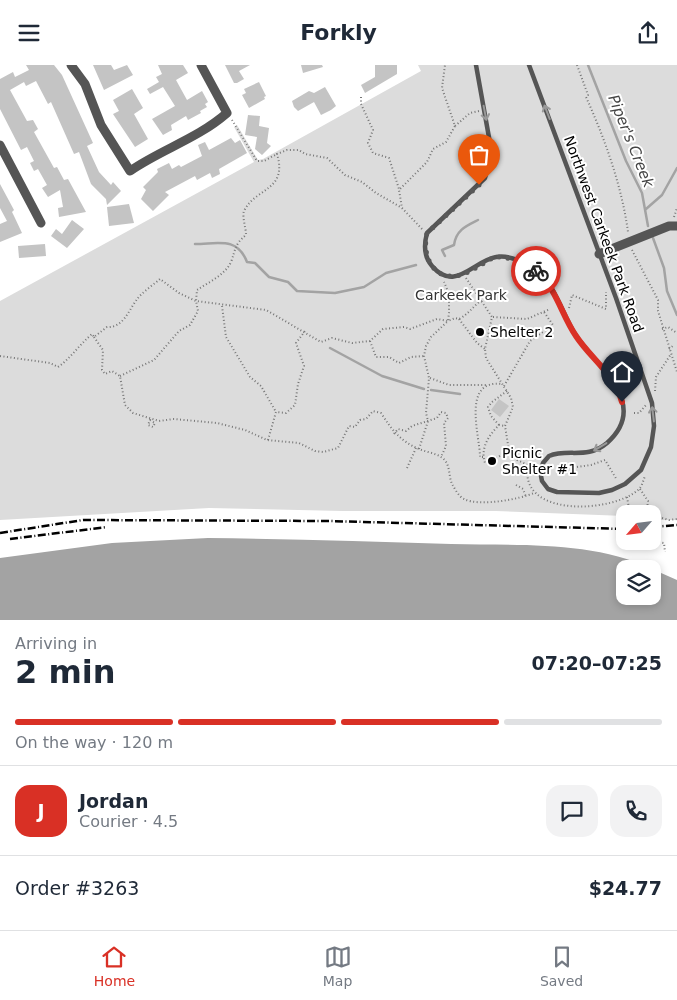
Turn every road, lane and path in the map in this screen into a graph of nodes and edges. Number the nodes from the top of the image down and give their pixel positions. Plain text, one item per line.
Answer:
1 (71, 65) edge
2 (201, 65) edge
3 (445, 65) edge
4 (476, 65) edge
5 (529, 65) edge
6 (577, 65) edge
7 (361, 97) dead end
8 (478, 111) dead end
9 (227, 113) junction
10 (454, 126) junction
11 (0, 145) edge
12 (277, 154) junction
13 (399, 190) junction
14 (402, 208) junction
15 (41, 223) dead end
16 (677, 226) edge
17 (424, 231) dead end
18 (629, 240) dead end
19 (630, 247) dead end
20 (599, 254) junction
21 (463, 274) junction
22 (444, 286) dead end
23 (482, 300) junction
24 (607, 300) dead end
25 (196, 301) junction
26 (222, 306) junction
27 (550, 309) dead end
28 (544, 312) junction
29 (568, 312) dead end
30 (492, 317) junction
31 (460, 319) junction
32 (448, 321) junction
33 (662, 329) junction
34 (305, 331) junction
35 (677, 333) edge
36 (94, 337) junction
37 (370, 341) junction
38 (674, 345) dead end
39 (485, 349) junction
40 (669, 349) junction
41 (0, 356) edge
42 (424, 356) junction
43 (677, 372) edge
44 (120, 376) junction
45 (429, 378) junction
46 (502, 384) junction
47 (489, 385) junction
48 (504, 387) junction
49 (507, 391) junction
50 (646, 405) dead end
51 (276, 412) junction
52 (634, 413) dead end
53 (428, 421) junction
54 (499, 425) junction
55 (505, 426) junction
56 (394, 434) junction
57 (267, 440) junction
58 (418, 449) junction
59 (509, 451) junction
60 (441, 457) junction
61 (483, 457) junction
62 (496, 458) dead end
63 (488, 463) dead end
64 (576, 467) dead end
65 (407, 468) dead end
66 (618, 482) dead end
67 (516, 485) dead end
68 (534, 493) junction
69 (526, 497) junction
70 (627, 497) junction
71 (630, 505) edge
72 (648, 505) edge
73 (661, 518) edge
74 (677, 519) edge
75 (661, 541) edge
76 (665, 552) dead end

1 - 9 street
2 - 9 street
3 - 10 path
4 -> 21 lane
20 -> 5 lane, Northwest Carkeek Park Road
6 - 18 path
7 - 13 path
8 - 10 path
9 - 12 path
10 - 13 path
11 - 15 street
12 - 14 path
12 - 25 path
13 - 14 path
14 - 17 path
16 - 20 street
19 - 33 path
21 -> 20 lane, Northwest Carkeek Park Road
21 - 23 path
22 - 32 path
23 - 30 path
23 - 31 path
24 - 29 path
25 - 26 path
25 - 36 path
25 - 44 path
26 - 34 path
26 - 51 path
27 - 28 path
28 - 30 path
28 - 48 path
30 - 39 path
31 - 32 path
31 - 39 path
32 - 37 path
32 - 42 path
33 - 35 path
33 - 40 path
34 - 37 path
34 - 51 path
36 - 41 path
36 - 44 path
37 - 42 path
38 - 40 path
39 - 46 path
40 - 43 path
42 - 45 path
44 - 57 path
45 - 47 path
45 - 53 path
46 - 47 path
46 - 48 path
47 - 61 path
48 - 49 path
49 - 54 path
49 - 55 path
50 - 52 path
51 - 57 path
53 - 56 path
53 - 58 path
53 - 60 path
54 - 55 path
54 - 61 path
55 - 59 path
56 - 57 path
56 - 58 path
58 - 60 path
58 - 65 path
59 - 62 path
59 - 68 path
60 - 69 path
61 - 63 path
64 - 66 path
67 - 69 path
68 - 69 path
68 - 70 path
70 - 71 path
70 - 72 path
73 - 74 path
75 - 76 path

